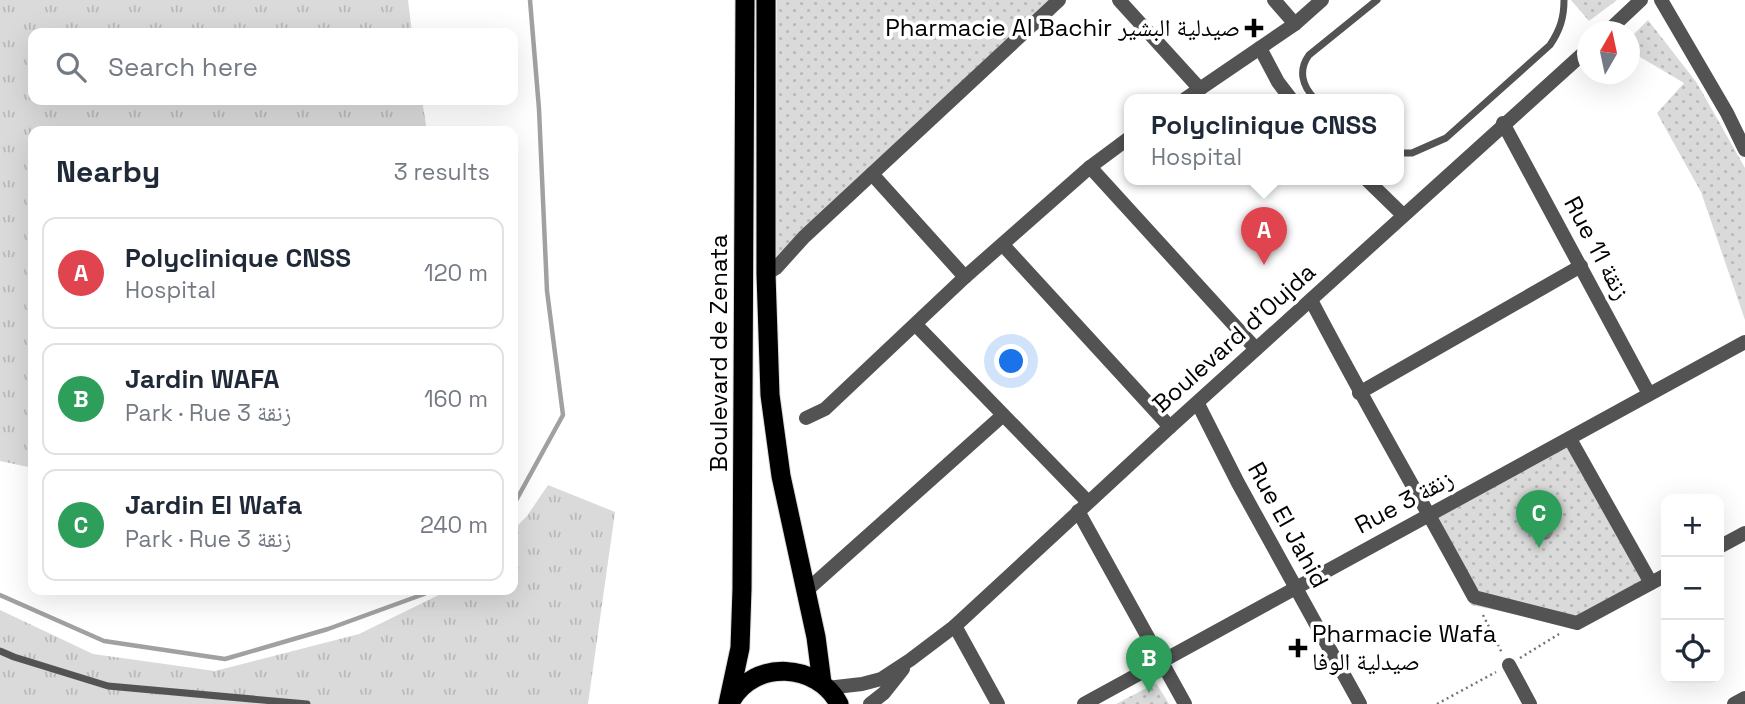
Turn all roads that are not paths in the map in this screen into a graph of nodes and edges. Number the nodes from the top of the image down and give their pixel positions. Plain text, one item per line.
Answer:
1 (745, 0) edge
2 (766, 0) edge
3 (1059, 0) edge
4 (1119, 0) edge
5 (1274, 0) edge
6 (1322, 0) edge
7 (1377, 0) edge
8 (1564, 0) edge
9 (1641, 0) edge
10 (1661, 0) edge
11 (1619, 21) edge
12 (1295, 24) junction
13 (1260, 48) junction
14 (1577, 58) edge
15 (1200, 89) junction
16 (1192, 94) edge
17 (1287, 94) edge
18 (1312, 94) edge
19 (1503, 123) junction
20 (1124, 142) edge
21 (1745, 150) edge
22 (1404, 153) edge
23 (1090, 167) junction
24 (872, 174) junction
25 (1372, 185) edge
26 (1403, 215) junction
27 (1003, 245) junction
28 (1581, 266) junction
29 (766, 274) junction
30 (965, 277) junction
31 (1311, 300) junction
32 (916, 325) junction
33 (1745, 342) edge
34 (1256, 349) junction
35 (1359, 393) junction
36 (1649, 394) junction
37 (1198, 404) junction
38 (1002, 416) junction
39 (806, 418) dead end
40 (1170, 427) junction
41 (1570, 439) junction
42 (1083, 507) junction
43 (1430, 514) junction
44 (1745, 533) edge
45 (1724, 544) edge
46 (1661, 578) edge
47 (1651, 583) junction
48 (1296, 586) junction
49 (806, 591) junction
50 (955, 626) junction
51 (0, 651) edge
52 (910, 660) junction
53 (1161, 660) junction
54 (1508, 665) road end
55 (825, 685) junction
56 (1745, 698) edge
57 (307, 704) edge
58 (728, 704) edge
59 (839, 704) edge
60 (870, 704) edge
61 (998, 704) edge
62 (1084, 704) edge
63 (1185, 704) edge
64 (1360, 704) edge
65 (1530, 704) edge
66 (1734, 704) edge

1 - 58 highway, Boulevard de Zenata
2 - 29 highway, Boulevard de Zenata
3 - 24 street
4 - 15 street
5 - 12 street
6 - 12 street
7 - 18 lane
8 - 22 lane
9 - 11 street
10 - 21 street
12 - 13 street
13 - 15 street
13 - 17 street
14 - 19 street, Boulevard d'Oujda
15 - 16 street
19 - 26 street, Boulevard d'Oujda
19 - 28 street, Rue 11 زنقة
20 - 23 street
23 - 27 street
23 - 34 street
24 - 29 street
24 - 30 street
25 - 26 street
26 - 31 street, Boulevard d'Oujda
27 - 30 street
27 - 40 street
28 - 35 street
28 - 36 street, Rue 11 زنقة
29 - 49 highway, Boulevard de Zenata
30 - 32 street
31 - 34 street, Boulevard d'Oujda
31 - 35 street
32 - 38 street
32 - 39 street
33 - 36 street, Rue 3 زنقة
34 - 37 street, Boulevard d'Oujda
35 - 43 street
36 - 41 street, Rue 3 زنقة
37 - 40 street, Boulevard d'Oujda
37 - 48 street, Rue El Jahid
38 - 42 street
38 - 49 street
40 - 42 street, Boulevard d'Oujda
41 - 43 street, Rue 3 زنقة
41 - 47 street
42 - 50 street, Boulevard d'Oujda
42 - 53 street
43 - 47 street
43 - 48 street, Rue 3 زنقة
44 - 45 street
46 - 47 street
48 - 53 street, Rue 3 زنقة
48 - 64 street, Rue El Jahid
49 - 55 highway, Boulevard de Zenata
50 - 52 street, Boulevard d'Oujda
50 - 61 street
51 - 57 lane
52 - 55 street, Boulevard d'Oujda
52 - 60 street, Boulevard d'Oujda
53 - 62 street, Rue 3 زنقة
53 - 63 street
54 - 65 street
55 - 58 highway
55 - 59 highway
56 - 66 street

